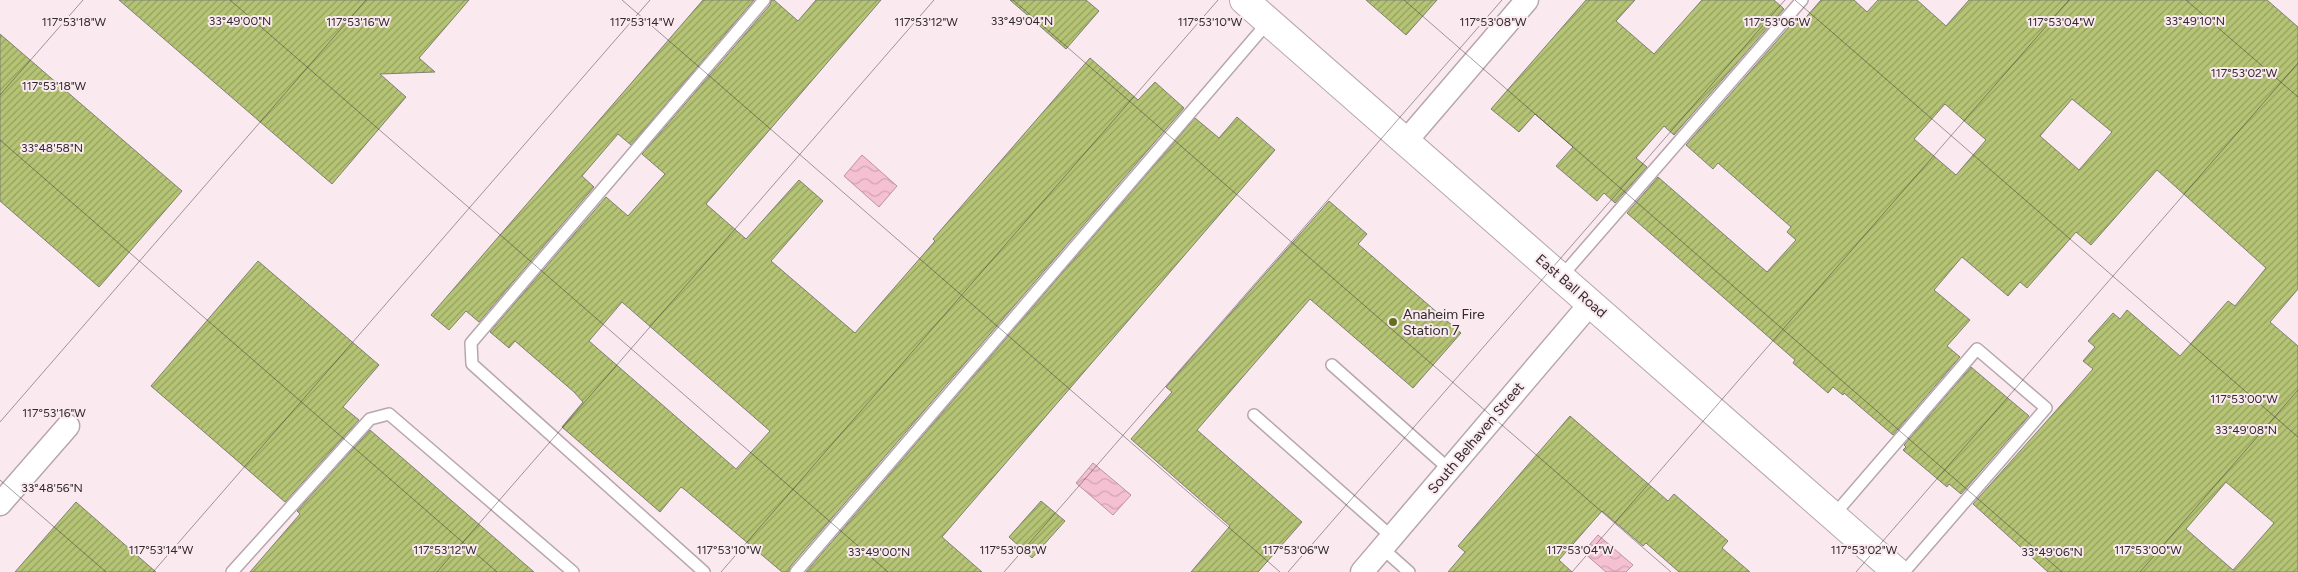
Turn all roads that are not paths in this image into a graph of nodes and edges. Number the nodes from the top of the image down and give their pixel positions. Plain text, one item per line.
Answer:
1 (764, 0) edge
2 (1244, 0) edge
3 (1527, 0) edge
4 (1802, 0) edge
5 (1269, 21) junction
6 (1406, 141) junction
7 (1560, 278) junction
8 (1590, 304) junction
9 (1332, 364) dead end
10 (1254, 414) dead end
11 (68, 426) dead end
12 (1449, 469) junction
13 (0, 504) edge
14 (1833, 516) junction
15 (1387, 542) junction
16 (232, 572) edge
17 (573, 572) edge
18 (704, 572) edge
19 (796, 572) edge
20 (1362, 572) edge
21 (1409, 572) edge
22 (1898, 572) edge
23 (1904, 572) edge

1 - 18 lane
2 - 5 main road, East Ball Road
3 - 6 street
4 - 7 lane
5 - 6 main road, East Ball Road
5 - 19 lane
6 - 7 main road, East Ball Road
7 - 8 main road, East Ball Road
8 - 12 street, South Belhaven Street
8 - 14 main road, East Ball Road
9 - 12 lane
10 - 15 lane
11 - 13 street
12 - 15 street, South Belhaven Street
14 - 22 main road, East Ball Road
14 - 23 lane
15 - 20 street, South Belhaven Street
15 - 21 lane
16 - 17 lane

